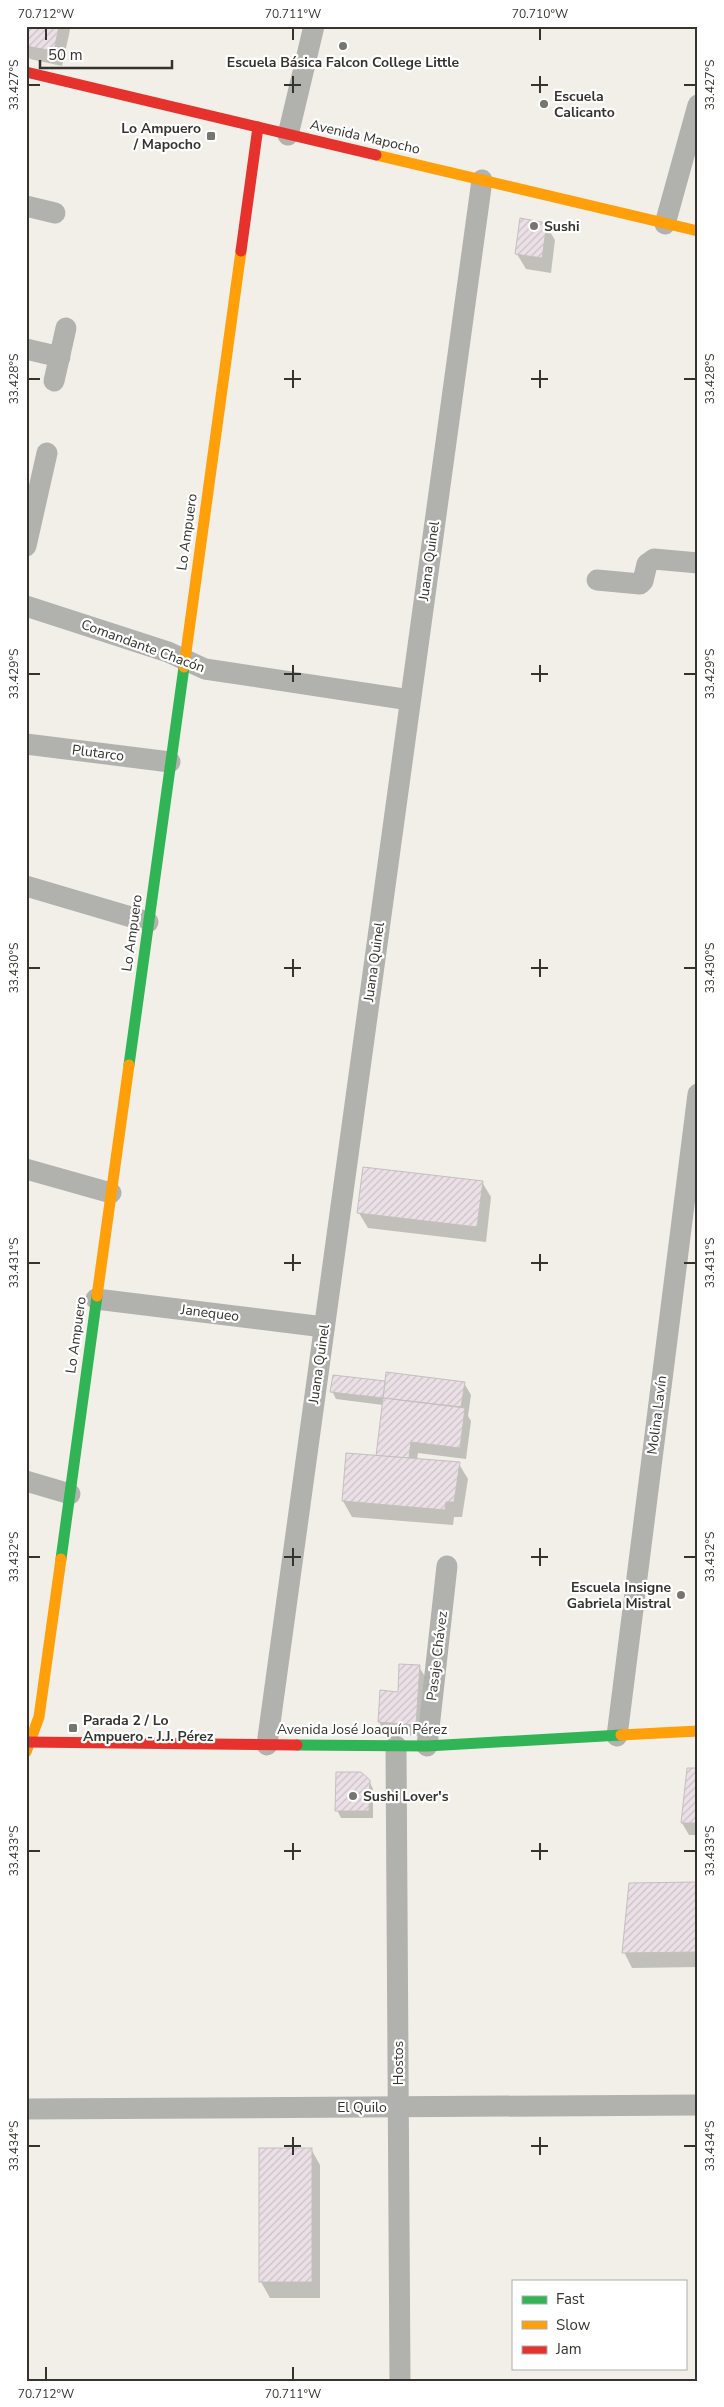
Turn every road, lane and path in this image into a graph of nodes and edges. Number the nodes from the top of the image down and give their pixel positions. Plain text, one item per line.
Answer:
1 (314, 26) edge
2 (26, 72) edge
3 (698, 105) edge
4 (258, 127) junction
5 (288, 134) junction
6 (482, 180) junction
7 (26, 206) edge
8 (55, 213) dead end
9 (666, 224) junction
10 (698, 231) edge
11 (66, 328) dead end
12 (26, 349) edge
13 (60, 357) junction
14 (54, 381) dead end
15 (47, 453) dead end
16 (26, 546) edge
17 (698, 563) edge
18 (597, 580) dead end
19 (26, 606) edge
20 (184, 660) junction
21 (410, 700) junction
22 (26, 744) edge
23 (170, 762) junction
24 (26, 886) edge
25 (148, 922) junction
26 (698, 1094) edge
27 (26, 1169) edge
28 (111, 1193) junction
29 (96, 1299) junction
30 (324, 1327) junction
31 (26, 1480) edge
32 (70, 1494) junction
33 (447, 1566) dead end
34 (698, 1731) edge
35 (617, 1736) junction
36 (267, 1744) junction
37 (27, 1745) edge
38 (396, 1746) junction
39 (427, 1746) junction
40 (698, 2106) edge
41 (398, 2107) junction
42 (26, 2109) edge
43 (400, 2381) edge

1 - 5 street
2 - 4 street, Avenida Mapocho
3 - 9 street
4 - 5 street, Avenida Mapocho
4 - 20 street, Lo Ampuero
5 - 6 street, Avenida Mapocho
6 - 9 street, Avenida Mapocho
6 - 21 street, Juana Quinel
7 - 8 street
9 - 10 street, Avenida Mapocho
11 - 13 street
12 - 13 street
13 - 14 street
15 - 16 street
17 - 18 street
19 - 20 street, Comandante Chacón
20 - 21 street, Comandante Chacón
20 - 23 street, Lo Ampuero
21 - 30 street, Juana Quinel
22 - 23 street, Plutarco
23 - 25 street, Lo Ampuero
24 - 25 street
25 - 28 street, Lo Ampuero
26 - 35 street, Molina Lavín
27 - 28 street
28 - 29 street, Lo Ampuero
29 - 30 street, Janequeo
29 - 32 street, Lo Ampuero
30 - 36 street, Juana Quinel
31 - 32 street
32 - 37 street, Lo Ampuero
33 - 39 street, Pasaje Chávez
34 - 35 street, Avenida José Joaquín Pérez
35 - 39 street, Avenida José Joaquín Pérez
36 - 37 street, Avenida José Joaquín Pérez
36 - 38 street, Avenida José Joaquín Pérez
38 - 39 street, Avenida José Joaquín Pérez
38 - 41 street, Hostos
40 - 41 street, El Quilo
41 - 42 street, El Quilo
41 - 43 street, Hostos

